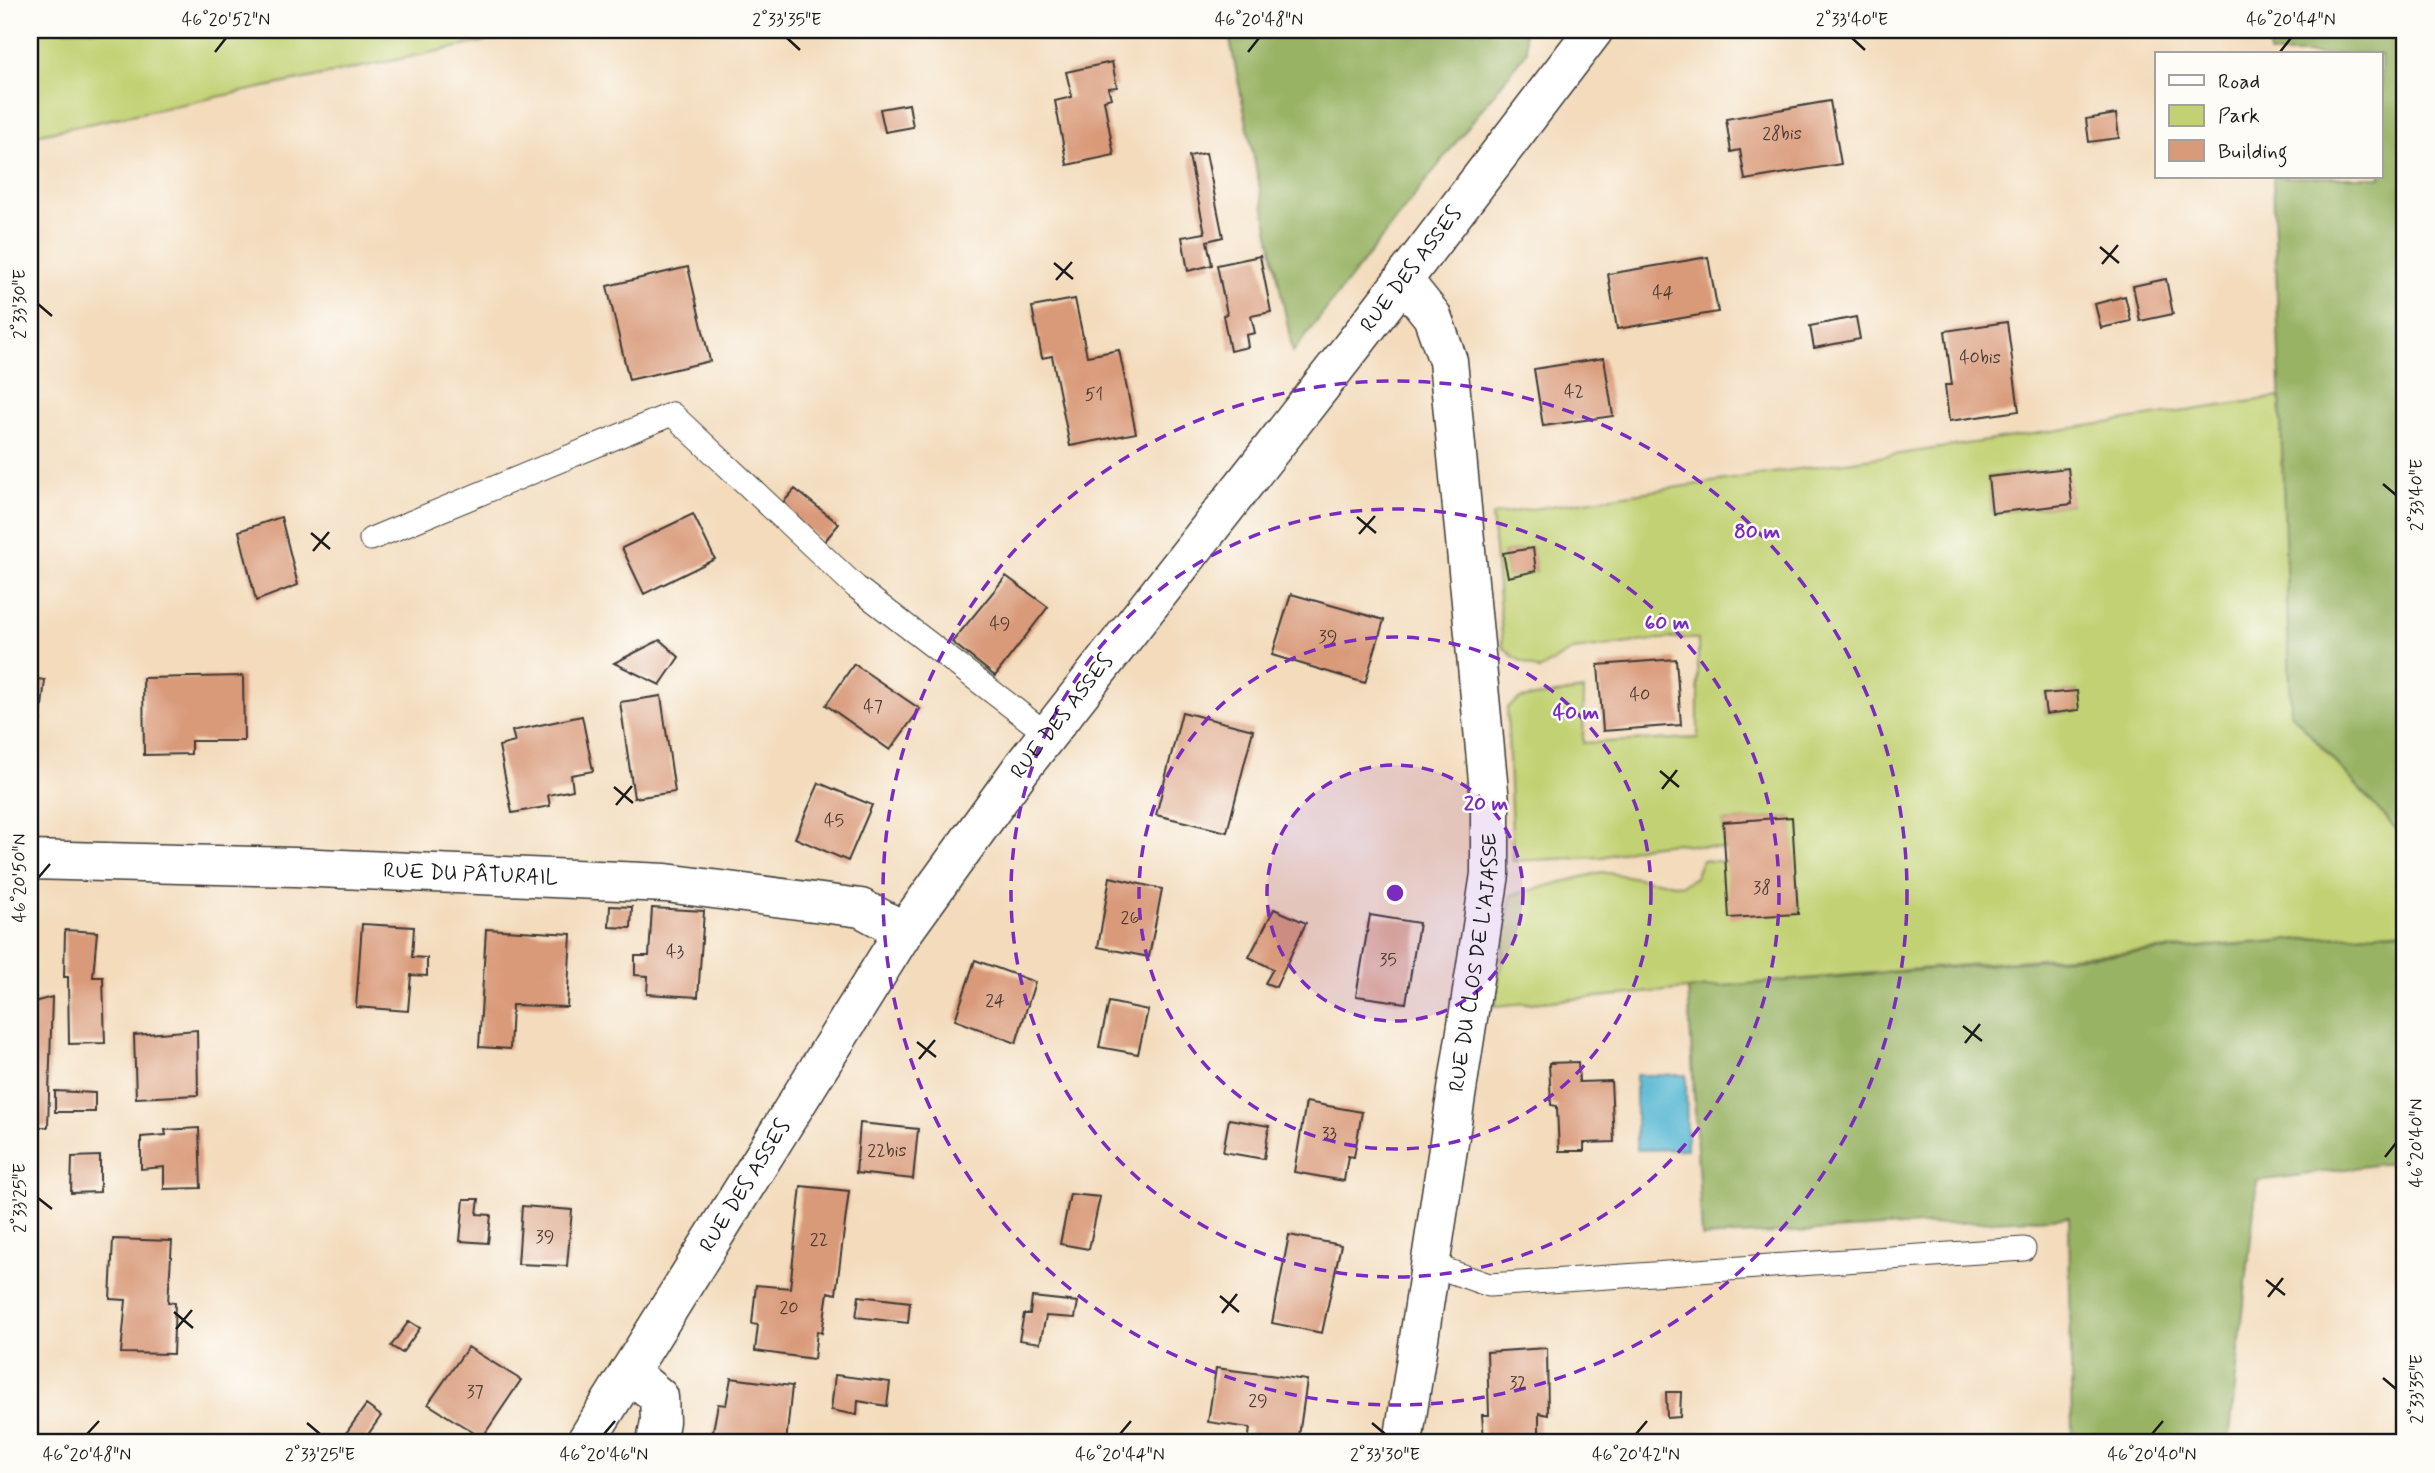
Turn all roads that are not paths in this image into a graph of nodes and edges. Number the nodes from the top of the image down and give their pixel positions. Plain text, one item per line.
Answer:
1 (1578, 36) edge
2 (1403, 280) junction
3 (371, 539) dead end
4 (1047, 734) junction
5 (30, 860) edge
6 (904, 931) junction
7 (2024, 1249) dead end
8 (1432, 1265) junction
9 (629, 1372) junction
10 (585, 1443) edge
11 (656, 1443) edge
12 (1403, 1443) edge

1 - 2 street, RUE DES ASSES
2 - 4 street, RUE DES ASSES
2 - 8 street, RUE DU CLOS DE L'AJASSE
3 - 4 lane
4 - 6 street, RUE DES ASSES
5 - 6 street, RUE DU PÂTURAIL
6 - 9 street, RUE DES ASSES
7 - 8 lane
8 - 12 street, RUE DU CLOS DE L'AJASSE
9 - 10 street, RUE DES ASSES
9 - 11 street

